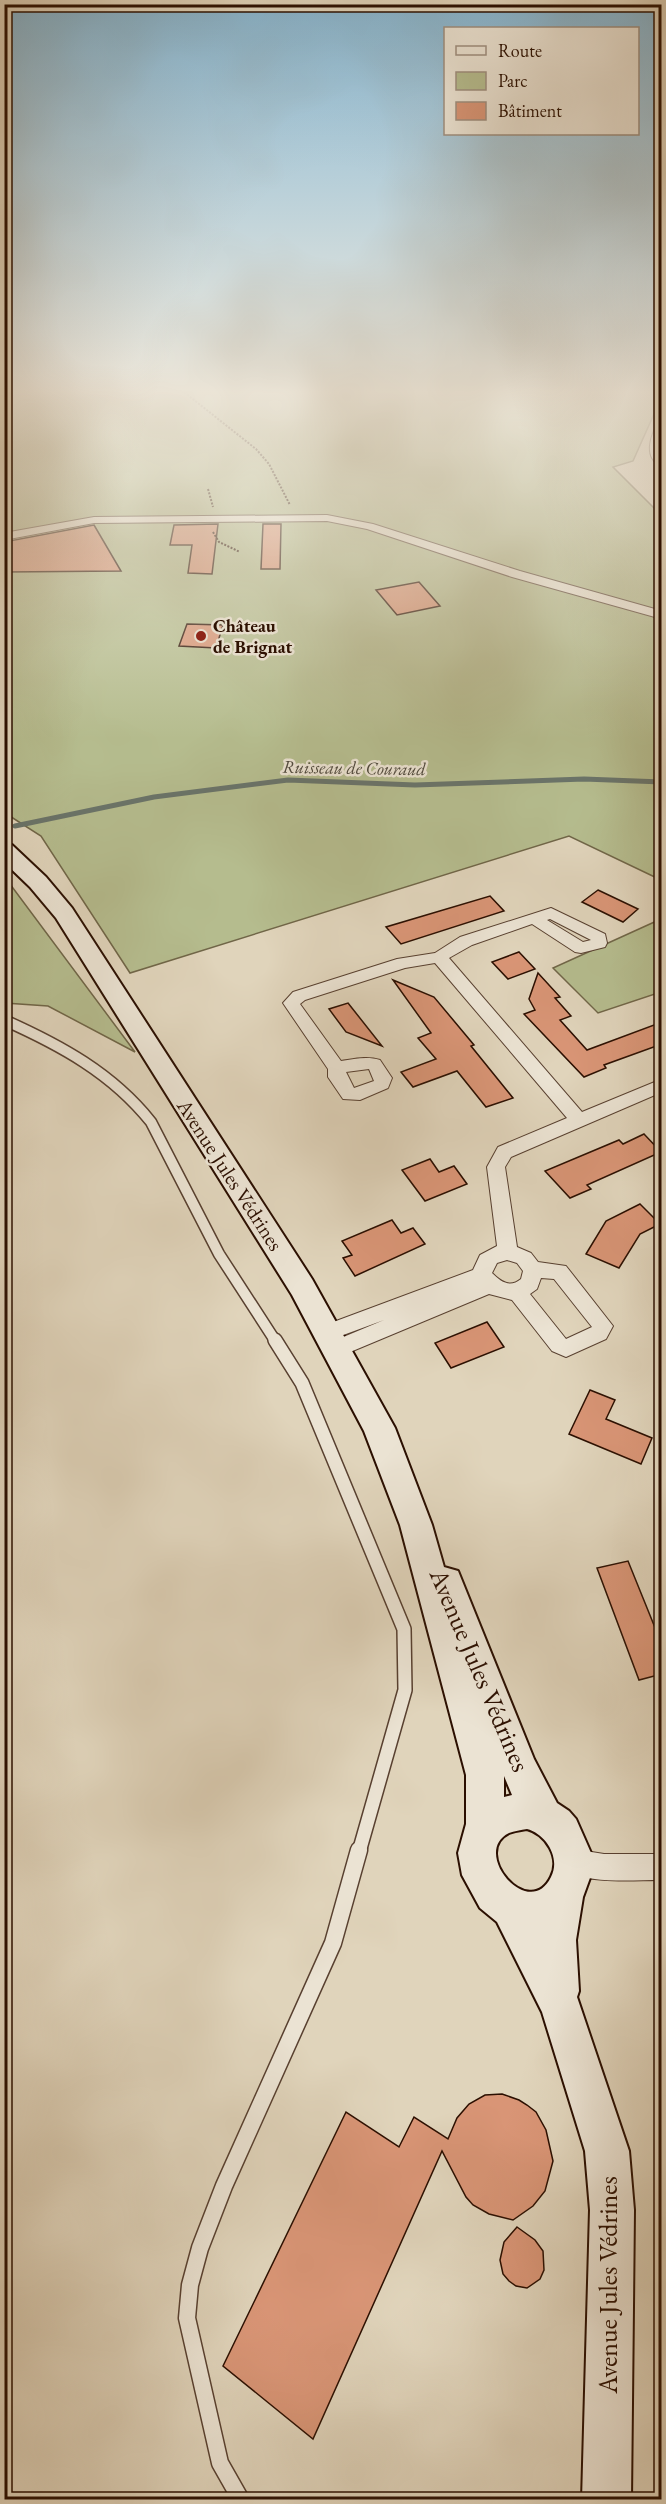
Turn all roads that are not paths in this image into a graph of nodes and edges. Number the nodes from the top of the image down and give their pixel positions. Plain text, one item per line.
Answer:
1 (4, 537) edge
2 (662, 615) edge
3 (4, 850) edge
4 (535, 919) dead end
5 (440, 957) junction
6 (4, 1020) edge
7 (337, 1068) dead end
8 (662, 1085) edge
9 (578, 1119) junction
10 (508, 1252) junction
11 (533, 1270) junction
12 (486, 1280) junction
13 (518, 1292) junction
14 (332, 1341) junction
15 (416, 1525) junction
16 (543, 1815) junction
17 (485, 1828) junction
18 (662, 1867) edge
19 (568, 1878) junction
20 (511, 1908) junction
21 (560, 2005) junction
22 (241, 2499) edge
23 (606, 2499) edge

1 - 2 street
3 - 14 main road, Avenue Jules Védrines
4 - 5 street
5 - 7 street
5 - 9 street
6 - 22 lane
8 - 9 street
9 - 10 street
10 - 11 street
10 - 12 street
11 - 13 street
11 - 13 street
12 - 13 street
12 - 14 street
14 - 15 main road, Avenue Jules Védrines
15 - 16 main road, Avenue Jules Védrines
15 - 17 main road, Avenue Jules Védrines
16 - 17 main road
16 - 19 main road
17 - 20 main road
18 - 19 street
19 - 20 main road
19 - 21 main road, Avenue Jules Védrines
20 - 21 main road, Avenue Jules Védrines
21 - 23 main road, Avenue Jules Védrines

